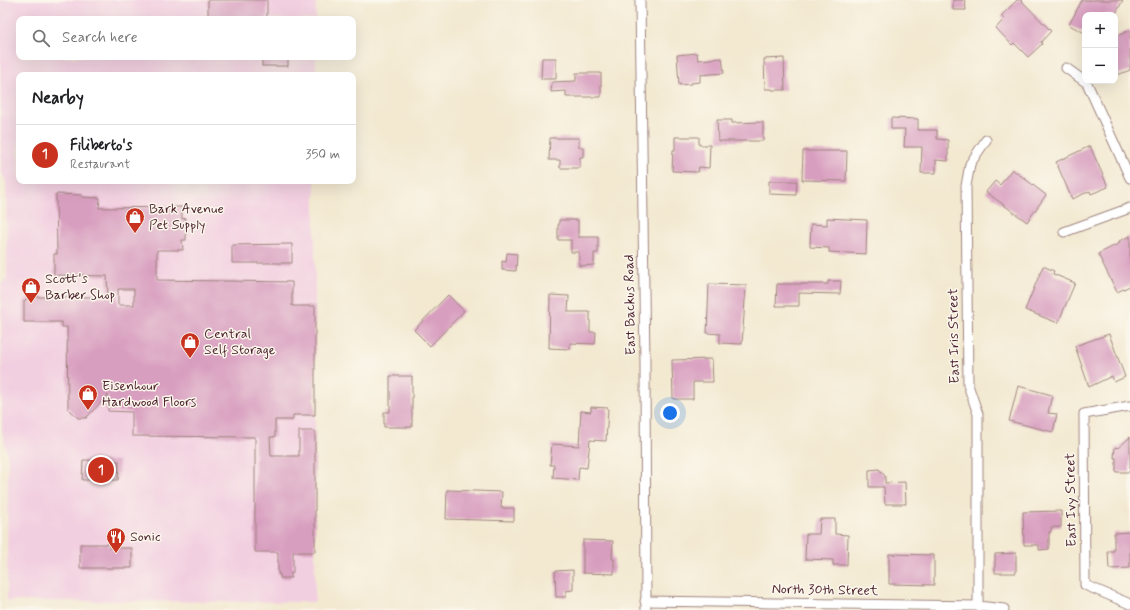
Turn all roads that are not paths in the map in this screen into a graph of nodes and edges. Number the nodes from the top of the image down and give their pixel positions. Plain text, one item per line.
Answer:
1 (640, 0) edge
2 (1066, 68) dead end
3 (986, 140) dead end
4 (1130, 178) edge
5 (1130, 208) edge
6 (1064, 232) dead end
7 (1130, 406) edge
8 (1130, 604) edge
9 (646, 605) edge
10 (978, 606) junction
11 (1004, 609) dead end

1 - 9 street, East Backus Road
2 - 4 street
3 - 10 street, East Iris Street
5 - 6 street
7 - 8 street, East Ivy Street
9 - 10 street, North 30th Street
10 - 11 street, North 30th Street

